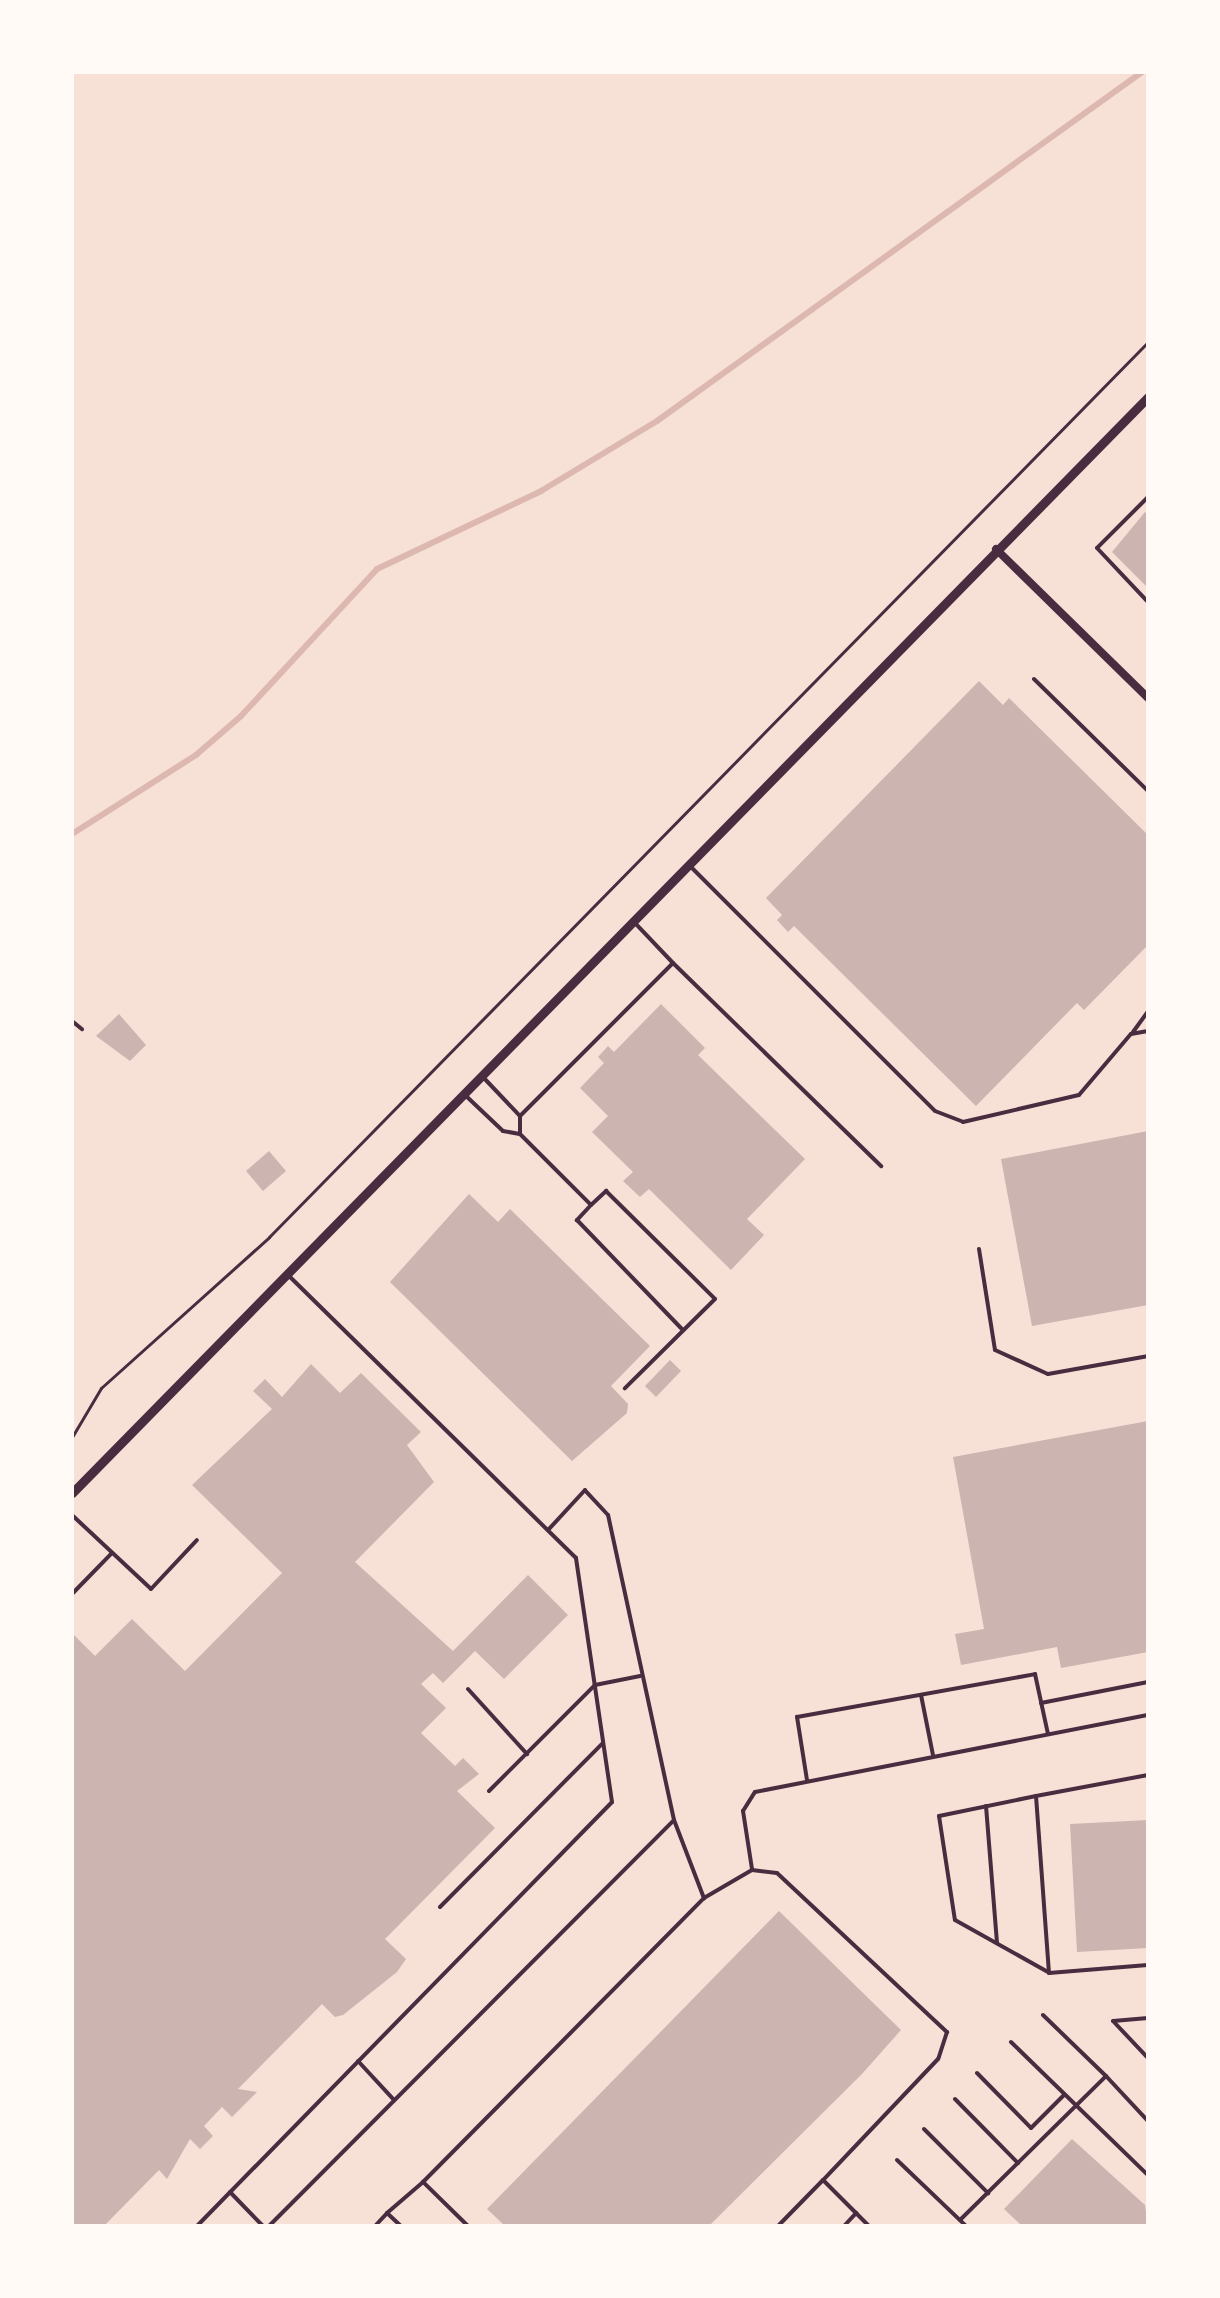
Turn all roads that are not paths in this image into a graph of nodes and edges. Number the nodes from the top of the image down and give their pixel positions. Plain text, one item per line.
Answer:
1 (1148, 397) edge
2 (1148, 497) edge
3 (996, 549) junction
4 (1148, 602) edge
5 (1034, 679) dead end
6 (1148, 698) edge
7 (1148, 791) edge
8 (688, 864) junction
9 (633, 921) junction
10 (673, 963) junction
11 (1148, 1011) edge
12 (72, 1021) edge
13 (82, 1029) dead end
14 (1148, 1031) edge
15 (1131, 1034) junction
16 (481, 1075) junction
17 (463, 1094) junction
18 (520, 1116) junction
19 (520, 1134) junction
20 (881, 1166) dead end
21 (591, 1205) junction
22 (979, 1249) dead end
23 (287, 1274) junction
24 (683, 1330) junction
25 (1148, 1356) edge
26 (625, 1388) dead end
27 (72, 1493) edge
28 (72, 1515) edge
29 (549, 1529) junction
30 (197, 1540) dead end
31 (112, 1553) junction
32 (72, 1594) edge
33 (640, 1676) junction
34 (1148, 1682) edge
35 (595, 1685) junction
36 (468, 1689) dead end
37 (921, 1695) junction
38 (1041, 1703) junction
39 (1148, 1715) edge
40 (1048, 1734) junction
41 (603, 1743) junction
42 (527, 1754) junction
43 (933, 1756) junction
44 (1148, 1775) edge
45 (807, 1780) junction
46 (489, 1791) dead end
47 (1036, 1796) junction
48 (986, 1806) junction
49 (674, 1820) junction
50 (752, 1870) junction
51 (704, 1898) junction
52 (440, 1907) dead end
53 (998, 1944) junction
54 (1148, 1965) edge
55 (1049, 1973) junction
56 (1043, 2015) dead end
57 (1148, 2018) edge
58 (1011, 2042) dead end
59 (1148, 2058) edge
60 (358, 2061) junction
61 (977, 2073) dead end
62 (1106, 2076) junction
63 (1064, 2095) junction
64 (955, 2099) dead end
65 (394, 2100) junction
66 (1075, 2106) junction
67 (1148, 2121) edge
68 (924, 2129) dead end
69 (897, 2160) dead end
70 (1018, 2163) junction
71 (1148, 2175) edge
72 (823, 2180) junction
73 (423, 2182) junction
74 (230, 2192) junction
75 (988, 2193) junction
76 (387, 2213) junction
77 (856, 2213) junction
78 (960, 2220) junction
79 (197, 2226) edge
80 (263, 2226) edge
81 (269, 2226) edge
82 (375, 2226) edge
83 (401, 2226) edge
84 (468, 2226) edge
85 (778, 2226) edge
86 (844, 2226) edge
87 (869, 2226) edge
88 (966, 2226) edge

1 - 3 street
2 - 4 lane
3 - 6 street
3 - 8 street
5 - 7 lane
8 - 9 street
8 - 15 lane
9 - 10 lane
9 - 16 street
10 - 18 lane
10 - 20 lane
11 - 15 lane
12 - 13 lane
14 - 15 lane
16 - 17 street
16 - 18 lane
17 - 19 lane
17 - 23 street
18 - 19 lane
19 - 21 lane
21 - 24 lane
21 - 24 lane
22 - 25 lane
23 - 27 street
23 - 29 lane
24 - 26 lane
28 - 31 lane
29 - 33 lane
29 - 35 lane
30 - 31 lane
31 - 32 lane
33 - 35 lane
33 - 49 lane
34 - 38 lane
35 - 41 lane
35 - 42 lane
36 - 42 lane
37 - 38 lane
37 - 43 lane
37 - 45 lane
38 - 40 lane
39 - 40 lane
40 - 43 lane
41 - 52 lane
41 - 60 lane
42 - 46 lane
43 - 45 lane
44 - 47 lane
45 - 50 lane
47 - 48 lane
47 - 55 lane
48 - 53 lane
48 - 53 lane
49 - 51 lane
49 - 65 lane
50 - 51 lane
50 - 72 lane
51 - 73 lane
53 - 55 lane
54 - 55 lane
56 - 62 lane
57 - 59 lane
58 - 63 lane
60 - 65 lane
60 - 74 lane
61 - 63 lane
62 - 66 lane
62 - 67 lane
63 - 66 lane
64 - 70 lane
65 - 81 lane
66 - 70 lane
66 - 71 lane
68 - 75 lane
69 - 78 lane
70 - 75 lane
72 - 77 lane
72 - 85 lane
73 - 76 lane
73 - 84 lane
74 - 79 lane
74 - 80 lane
75 - 78 lane
76 - 82 lane
76 - 83 lane
77 - 86 lane
77 - 87 lane
78 - 88 lane

